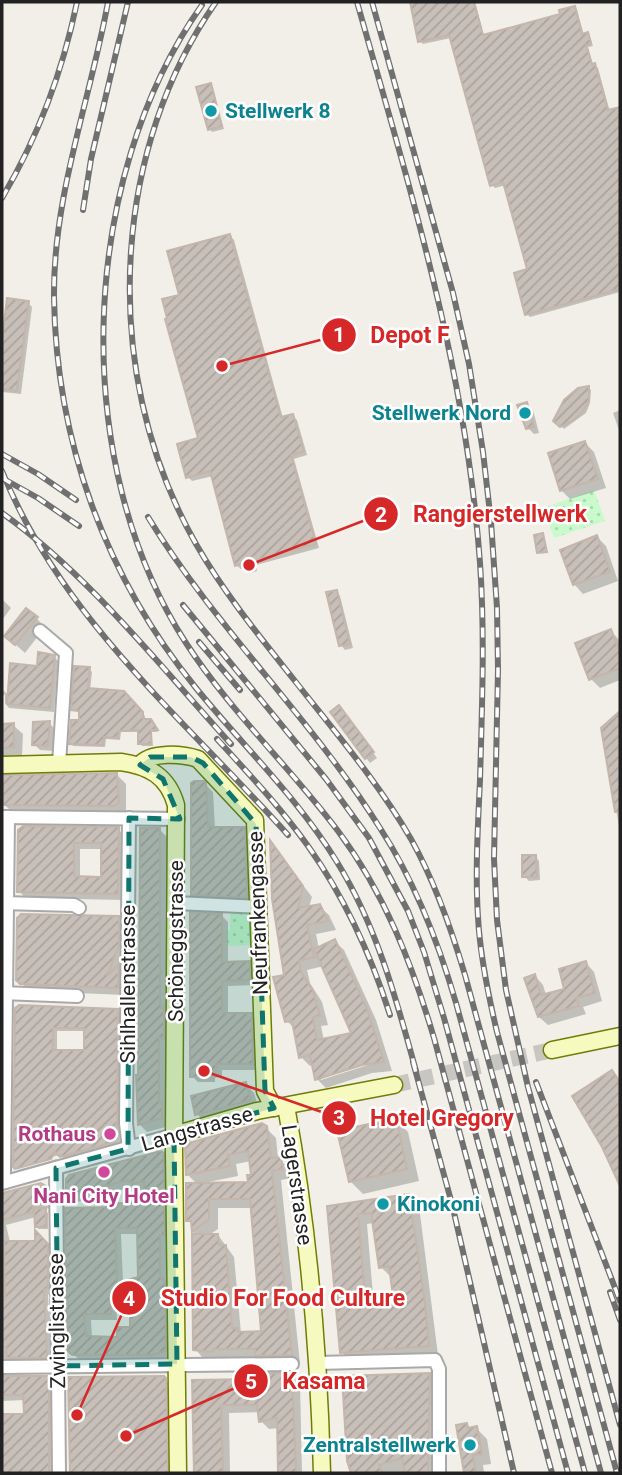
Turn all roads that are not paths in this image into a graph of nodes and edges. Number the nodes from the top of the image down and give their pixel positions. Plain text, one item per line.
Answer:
1 (40, 631) dead end
2 (59, 764) junction
3 (2, 765) edge
4 (139, 765) junction
5 (5, 817) edge
6 (130, 818) junction
7 (177, 819) junction
8 (4, 903) edge
9 (176, 903) junction
10 (259, 907) junction
11 (79, 908) dead end
12 (4, 993) edge
13 (77, 996) dead end
14 (620, 1037) edge
15 (552, 1050) tunnel mouth
16 (394, 1085) tunnel mouth
17 (280, 1107) junction
18 (174, 1135) junction
19 (129, 1149) junction
20 (56, 1168) junction
21 (4, 1183) edge
22 (317, 1363) junction
23 (177, 1364) junction
24 (292, 1364) dead end
25 (58, 1366) junction
26 (2, 1367) edge
27 (59, 1473) edge
28 (178, 1473) edge
29 (321, 1473) edge
30 (439, 1473) edge

1 - 2 street
2 - 3 street
2 - 4 street
4 - 7 street, Schöneggstrasse
4 - 10 street, Neufrankengasse
5 - 6 street
5 - 8 street
6 - 7 street
6 - 19 street, Sihlhallenstrasse
7 - 9 street, Schöneggstrasse
8 - 11 street
8 - 12 street
9 - 10 street
9 - 18 street, Schöneggstrasse
10 - 17 street, Neufrankengasse
12 - 13 street
12 - 21 street
14 - 15 street
16 - 17 street, Langstrasse
17 - 18 street, Langstrasse
17 - 22 street, Lagerstrasse
18 - 19 street, Langstrasse
18 - 23 street, Schöneggstrasse
19 - 20 street, Langstrasse
20 - 21 street, Langstrasse
20 - 25 street, Zwinglistrasse
22 - 29 street, Lagerstrasse
22 - 30 street
23 - 24 street
23 - 25 street
23 - 28 street, Schöneggstrasse
25 - 26 street
25 - 27 street, Zwinglistrasse

